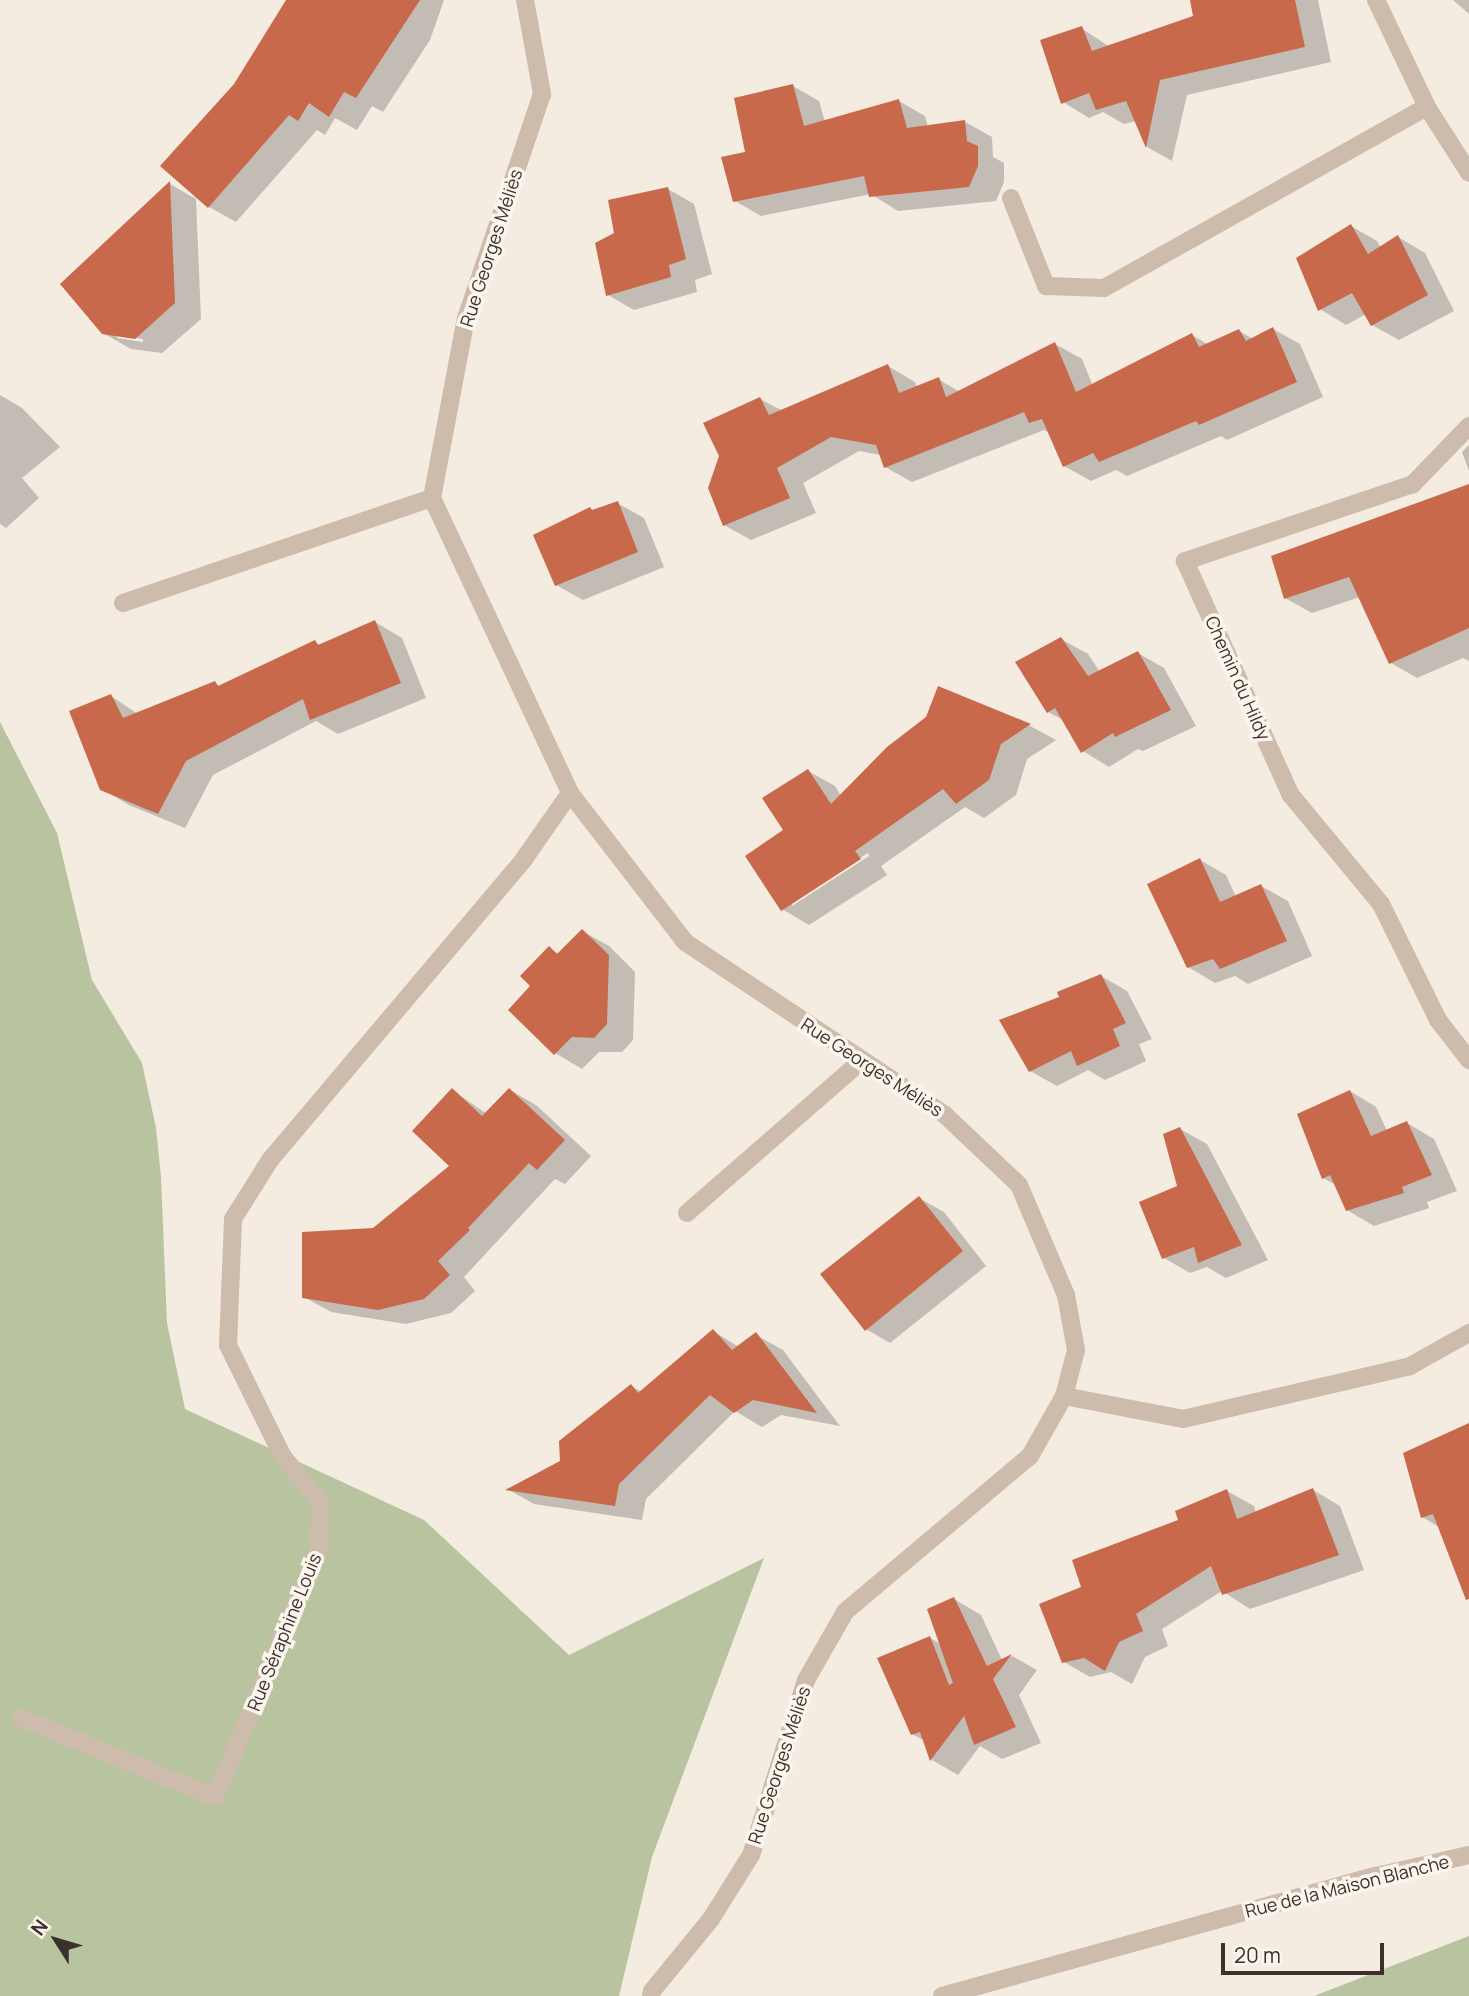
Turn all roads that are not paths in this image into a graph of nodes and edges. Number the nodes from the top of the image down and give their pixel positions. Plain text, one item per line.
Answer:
1 (525, 0) edge
2 (1376, 0) edge
3 (1427, 107) junction
4 (1469, 173) edge
5 (1011, 198) dead end
6 (1469, 426) edge
7 (432, 498) junction
8 (123, 603) dead end
9 (570, 793) junction
10 (1469, 1060) edge
11 (861, 1061) junction
12 (687, 1213) dead end
13 (1469, 1333) edge
14 (1064, 1396) junction
15 (21, 1718) dead end
16 (1469, 1855) edge
17 (651, 1996) edge
18 (942, 1996) edge

1 - 7 street, Rue Georges Méliès
2 - 3 street
3 - 4 street
3 - 5 street
6 - 10 street, Chemin du Hildy
7 - 8 street
7 - 9 street, Rue Georges Méliès
9 - 11 street, Rue Georges Méliès
9 - 15 street, Rue Séraphine Louis
11 - 12 street
11 - 14 street, Rue Georges Méliès
13 - 14 street
14 - 17 street, Rue Georges Méliès
16 - 18 street, Rue de la Maison Blanche

